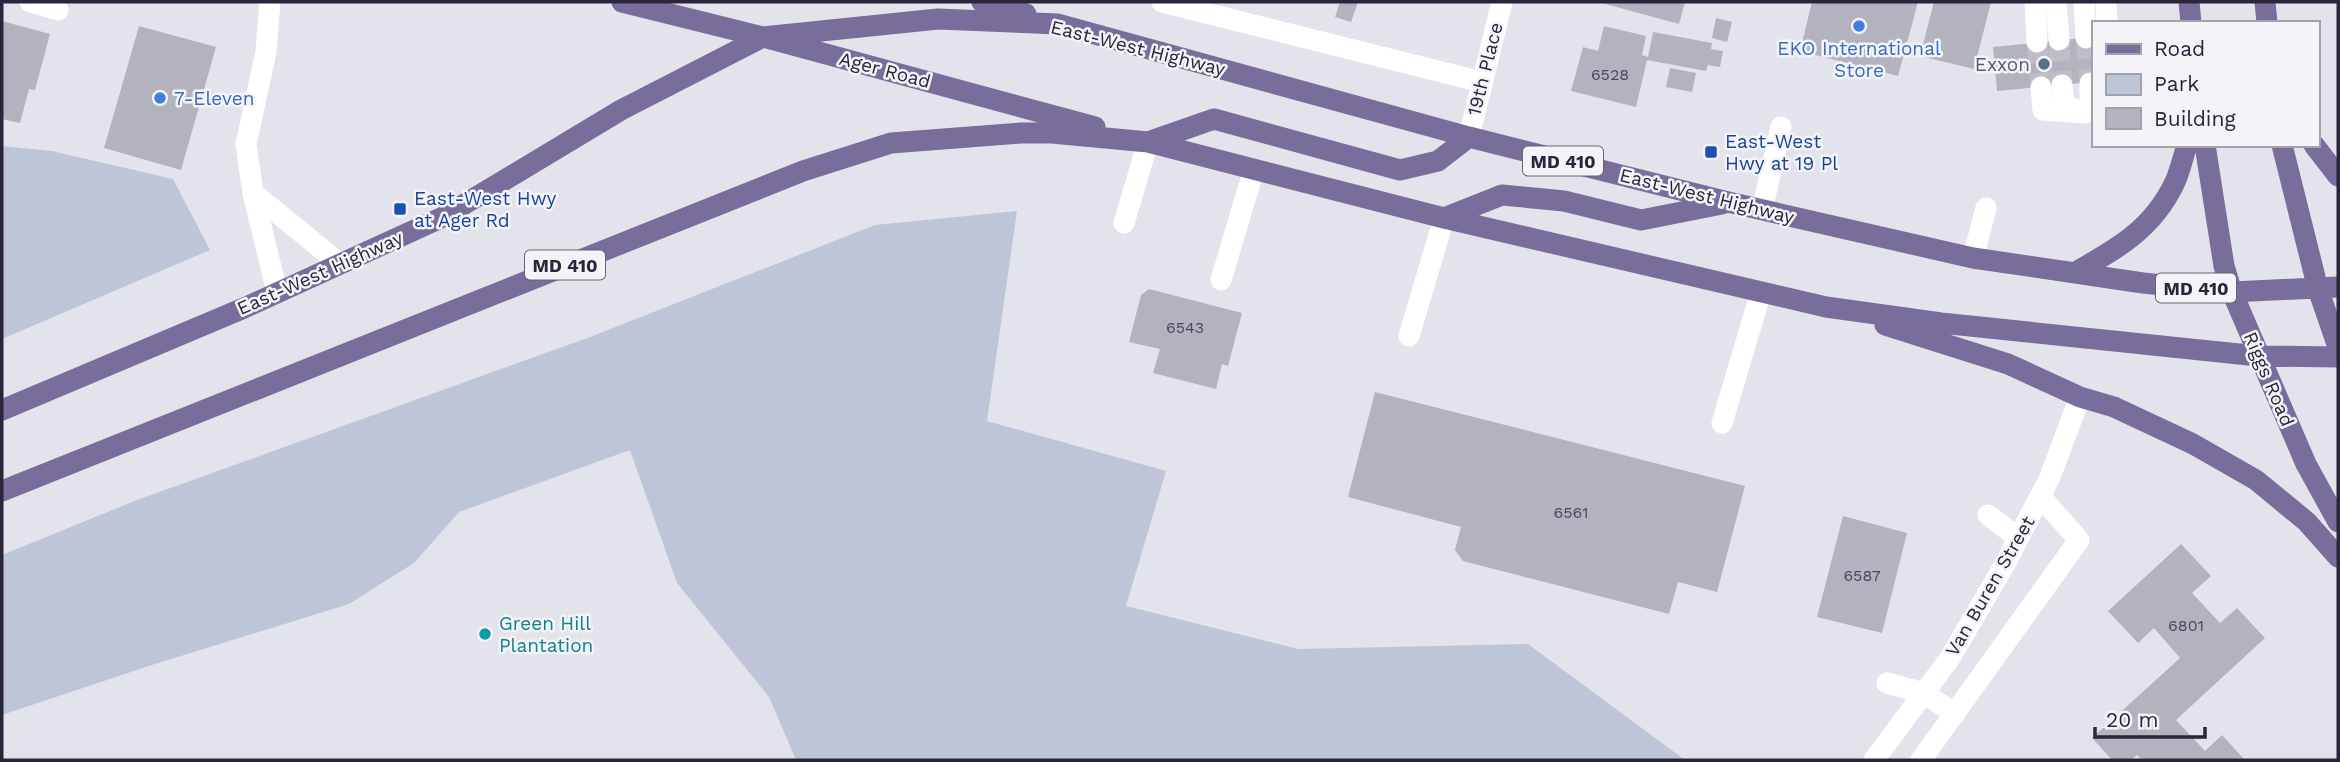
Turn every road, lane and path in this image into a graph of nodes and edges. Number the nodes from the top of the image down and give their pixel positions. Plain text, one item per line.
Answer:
1 (30, 2) edge
2 (270, 2) edge
3 (622, 2) edge
4 (982, 2) edge
5 (1162, 2) edge
6 (1502, 2) edge
7 (2035, 2) edge
8 (2056, 2) edge
9 (2084, 2) edge
10 (2106, 2) edge
11 (2189, 2) edge
12 (2265, 2) edge
13 (58, 10) dead end
14 (2107, 21) edge
15 (2191, 21) edge
16 (2267, 21) edge
17 (1058, 24) junction
18 (763, 37) junction
19 (2086, 38) dead end
20 (2059, 40) tunnel mouth
21 (2037, 42) tunnel mouth
22 (1482, 82) junction
23 (2090, 83) dead end
24 (2052, 86) tunnel mouth
25 (2089, 110) edge
26 (1781, 127) dead end
27 (1469, 137) junction
28 (1148, 142) junction
29 (2186, 147) edge
30 (2205, 147) edge
31 (2282, 147) edge
32 (2316, 147) edge
33 (1254, 169) junction
34 (2338, 176) edge
35 (253, 193) junction
36 (1728, 202) junction
37 (1986, 208) dead end
38 (1762, 210) junction
39 (1444, 218) junction
40 (1124, 223) dead end
41 (1973, 258) junction
42 (340, 264) junction
43 (2074, 272) junction
44 (1221, 280) dead end
45 (2328, 288) edge
46 (277, 292) junction
47 (1761, 292) junction
48 (2232, 292) junction
49 (1826, 307) junction
50 (1409, 336) dead end
51 (2338, 347) edge
52 (2259, 356) junction
53 (2338, 357) edge
54 (2080, 397) junction
55 (2, 410) edge
56 (1722, 423) dead end
57 (2, 491) edge
58 (2040, 496) junction
59 (1988, 514) dead end
60 (2338, 522) edge
61 (2018, 538) junction
62 (2338, 557) edge
63 (1887, 682) dead end
64 (1924, 693) junction
65 (1955, 714) junction
66 (1874, 760) edge
67 (1921, 760) edge

1 - 13 street
2 - 35 street
3 - 18 main road, Ager Road
4 - 17 main road
5 - 22 street
6 - 22 street, 19th Place
7 - 21 street
8 - 20 street
9 - 19 street
10 - 14 street
11 - 15 main road
12 - 16 main road
17 - 18 main road, East-West Highway / MD 410
17 - 27 main road, East-West Highway / MD 410
18 - 28 main road, Ager Road
18 - 42 main road, East-West Highway / MD 410
22 - 27 street, 19th Place
23 - 25 street
24 - 25 street
26 - 38 street
27 - 28 main road
27 - 36 main road, East-West Highway / MD 410
28 - 33 main road, MD 410
28 - 40 street
28 - 57 main road, MD 410
29 - 43 main road
30 - 48 main road, Riggs Road
31 - 45 main road
32 - 34 main road
33 - 39 main road, MD 410
33 - 44 street
35 - 42 street
35 - 46 street
36 - 38 main road, East-West Highway / MD 410
36 - 39 main road
37 - 41 street
38 - 41 main road, East-West Highway / MD 410
39 - 47 main road, MD 410
39 - 50 street
41 - 43 main road, East-West Highway / MD 410
42 - 46 main road, East-West Highway / MD 410
43 - 48 main road, East-West Highway / MD 410
45 - 48 main road, East-West Highway / MD 410
45 - 51 main road
46 - 55 main road, East-West Highway / MD 410
47 - 49 main road, MD 410
47 - 56 street
48 - 52 main road, Riggs Road
49 - 52 main road, MD 410
49 - 54 main road
52 - 53 main road, MD 410
52 - 60 main road, Riggs Road
54 - 58 street, Van Buren Street
54 - 62 main road
58 - 61 street, Van Buren Street
58 - 65 street
59 - 61 street
61 - 64 street, Van Buren Street
63 - 64 street
64 - 65 street
64 - 66 street, Van Buren Street
65 - 67 street

